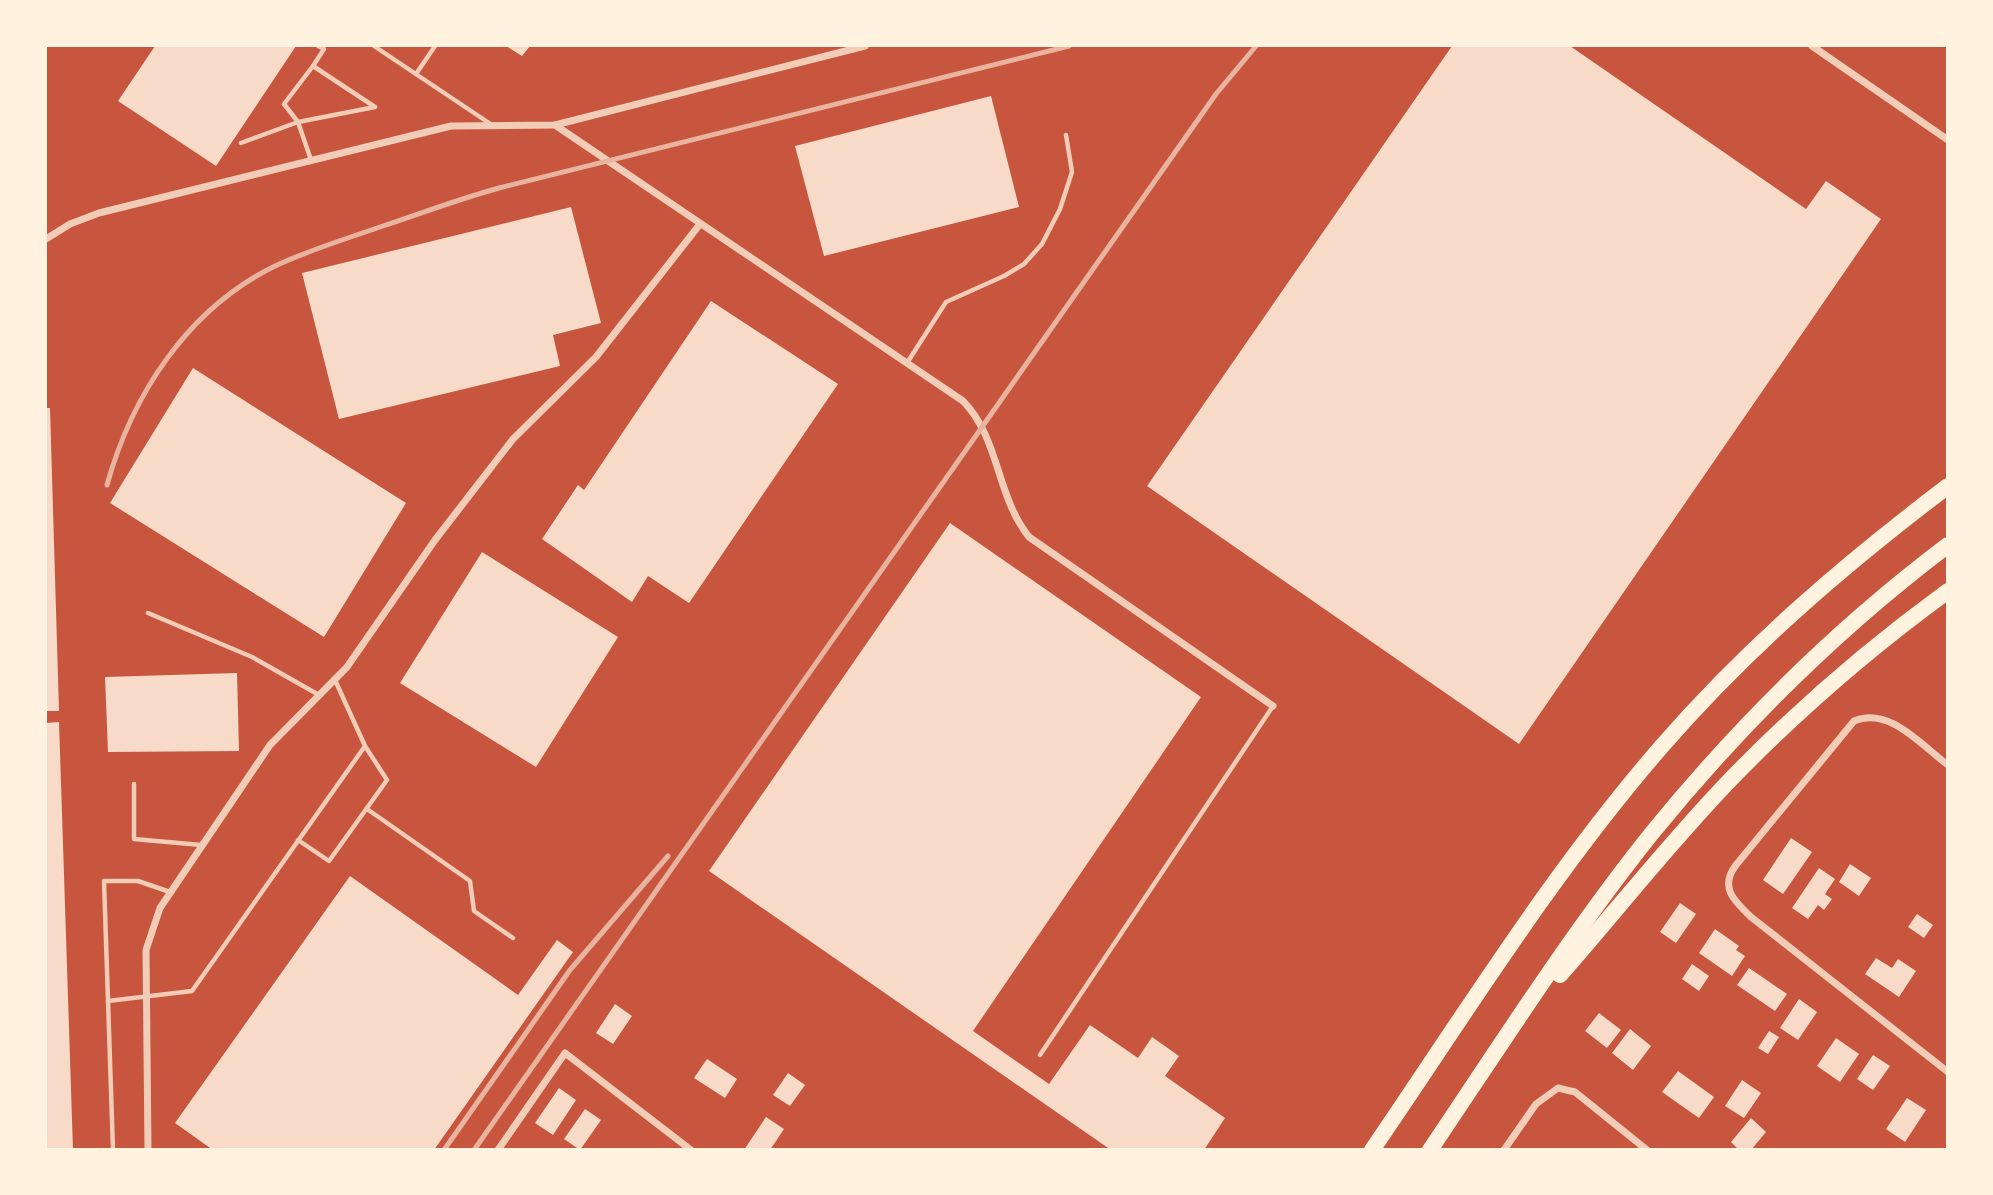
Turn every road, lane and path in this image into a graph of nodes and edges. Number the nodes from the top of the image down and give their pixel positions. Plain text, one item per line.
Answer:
1 (318, 46) edge
2 (374, 46) edge
3 (435, 46) edge
4 (864, 46) edge
5 (1812, 46) edge
6 (313, 66) junction
7 (416, 74) junction
8 (298, 122) junction
9 (555, 125) junction
10 (493, 126) junction
11 (1066, 135) dead end
12 (1948, 140) edge
13 (241, 143) dead end
14 (311, 161) junction
15 (700, 224) junction
16 (46, 239) edge
17 (906, 363) junction
18 (1948, 486) edge
19 (1948, 545) edge
20 (1948, 591) edge
21 (148, 613) dead end
22 (335, 680) junction
23 (319, 695) junction
24 (1273, 706) joint
25 (365, 746) junction
26 (1948, 765) edge
27 (134, 784) dead end
28 (367, 809) junction
29 (298, 840) junction
30 (201, 845) junction
31 (170, 892) junction
32 (513, 938) dead end
33 (146, 999) junction
34 (107, 1000) junction
35 (1510, 1032) junction
36 (1040, 1055) dead end
37 (1948, 1072) edge
38 (500, 1149) edge
39 (113, 1150) edge
40 (148, 1150) edge
41 (691, 1150) edge
42 (1372, 1150) edge
43 (1430, 1150) edge
44 (1504, 1150) edge
45 (1647, 1150) edge

1 - 6 lane
2 - 7 lane
3 - 7 lane
4 - 9 street
5 - 12 street
6 - 8 lane
6 - 8 lane
7 - 10 lane
8 - 13 lane
8 - 14 lane
9 - 10 street
9 - 15 street
10 - 14 street
11 - 17 lane
14 - 16 street
15 - 17 street
15 - 22 street
17 - 24 street
18 - 42 highway
19 - 35 highway
20 - 35 highway
21 - 23 lane
22 - 23 street
22 - 25 lane
23 - 30 street
24 - 36 lane
25 - 28 lane
25 - 29 lane
26 - 37 street
27 - 30 lane
28 - 29 lane
28 - 32 lane
29 - 33 lane
30 - 31 street
31 - 33 street
31 - 34 lane
33 - 34 lane
33 - 40 street
34 - 39 lane
35 - 43 highway
38 - 41 street
44 - 45 street

